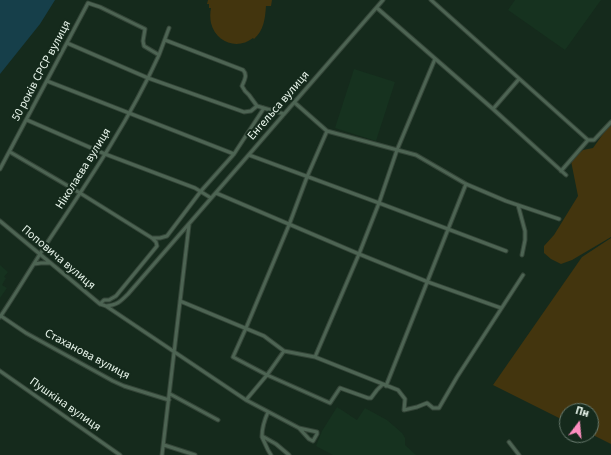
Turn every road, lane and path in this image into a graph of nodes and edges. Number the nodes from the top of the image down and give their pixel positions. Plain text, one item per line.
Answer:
1 (383, 0) edge
2 (431, 0) edge
3 (376, 8) junction
4 (169, 28) dead end
5 (165, 40) junction
6 (67, 43) junction
7 (158, 55) junction
8 (436, 59) junction
9 (148, 78) junction
10 (519, 79) junction
11 (47, 81) junction
12 (294, 102) junction
13 (257, 106) junction
14 (264, 108) junction
15 (493, 109) junction
16 (129, 114) junction
17 (284, 114) junction
18 (27, 120) junction
19 (611, 122) edge
20 (327, 131) junction
21 (588, 140) junction
22 (397, 150) junction
23 (10, 152) junction
24 (105, 154) junction
25 (234, 154) junction
26 (249, 155) junction
27 (0, 169) edge
28 (561, 171) junction
29 (566, 175) dead end
30 (307, 177) junction
31 (466, 184) junction
32 (201, 191) junction
33 (216, 193) junction
34 (80, 194) junction
35 (211, 198) junction
36 (379, 203) junction
37 (518, 205) junction
38 (559, 220) dead end
39 (0, 221) edge
40 (189, 225) junction
41 (289, 225) junction
42 (449, 230) junction
43 (152, 238) junction
44 (506, 252) dead end
45 (40, 254) junction
46 (360, 254) junction
47 (522, 255) dead end
48 (51, 263) junction
49 (34, 264) junction
50 (523, 275) dead end
51 (428, 282) junction
52 (180, 301) junction
53 (100, 304) junction
54 (106, 306) junction
55 (501, 308) junction
56 (0, 316) edge
57 (246, 328) junction
58 (284, 351) junction
59 (175, 352) junction
60 (315, 357) junction
61 (0, 370) edge
62 (267, 375) junction
63 (384, 386) junction
64 (170, 394) junction
65 (169, 400) junction
66 (246, 400) junction
67 (268, 412) junction
68 (218, 420) dead end
69 (299, 428) junction
70 (262, 436) junction
71 (508, 442) dead end
72 (164, 445) junction
73 (120, 455) edge
74 (162, 455) edge
75 (195, 455) edge
76 (271, 455) edge
77 (289, 455) edge
78 (519, 455) edge

1 - 3 street, Енгельса вулиця
2 - 10 street
3 - 8 street
3 - 12 street, Енгельса вулиця
4 - 5 street, Ніколаєва вулиця
5 - 7 street, Ніколаєва вулиця
5 - 13 street
6 - 7 street, 50 років СРСР вулиця
6 - 9 street
6 - 11 street, 50 років СРСР вулиця
7 - 9 street, Ніколаєва вулиця
8 - 15 street
8 - 22 street
9 - 13 street
9 - 16 street, Ніколаєва вулиця
10 - 15 street
10 - 21 street
11 - 16 street
11 - 18 street, 50 років СРСР вулиця
12 - 17 street, Енгельса вулиця
12 - 20 street
13 - 14 street
14 - 17 street
14 - 25 street
15 - 28 street
16 - 24 street, Ніколаєва вулиця
16 - 25 street
17 - 26 street, Енгельса вулиця
18 - 23 street, 50 років СРСР вулиця
18 - 24 street
19 - 21 street
20 - 22 street
20 - 30 street
21 - 28 street
22 - 31 street
22 - 36 street
23 - 27 street, 50 років СРСР вулиця
23 - 34 street
24 - 32 street
24 - 34 street, Ніколаєва вулиця
25 - 32 street
26 - 30 street
26 - 33 street, Енгельса вулиця
28 - 29 street
30 - 36 street
30 - 41 street
31 - 37 street
31 - 42 street
32 - 35 street
32 - 43 street
33 - 35 street, Енгельса вулиця
33 - 41 street
34 - 43 street
34 - 45 street, Ніколаєва вулиця
35 - 40 street, Енгельса вулиця
36 - 42 street
36 - 46 street
37 - 38 street
37 - 47 street
39 - 45 street, Поповича вулиця
40 - 52 street
40 - 54 street, Енгельса вулиця
41 - 46 street
41 - 57 street
42 - 44 street
42 - 51 street
43 - 53 street
45 - 48 street, Поповича вулиця
45 - 49 street, Ніколаєва вулиця
46 - 51 street
46 - 60 street
48 - 49 street
48 - 53 street, Поповича вулиця
49 - 56 street, Ніколаєва вулиця
50 - 55 street
51 - 55 street
51 - 63 street
52 - 57 street
52 - 59 street
53 - 54 street, Поповича вулиця
54 - 59 street, Поповича вулиця
55 - 63 street
56 - 65 street, Стаханова вулиця
57 - 58 street
57 - 62 street
58 - 60 street
58 - 62 street
59 - 64 street
59 - 66 street
60 - 63 street
61 - 73 street, Пушкіна вулиця
62 - 63 street
62 - 66 street
64 - 65 street
64 - 68 street
65 - 72 street
66 - 67 street
67 - 69 street
67 - 70 street
69 - 69 street
70 - 76 street
70 - 77 street
71 - 78 street
72 - 74 street
72 - 75 street

